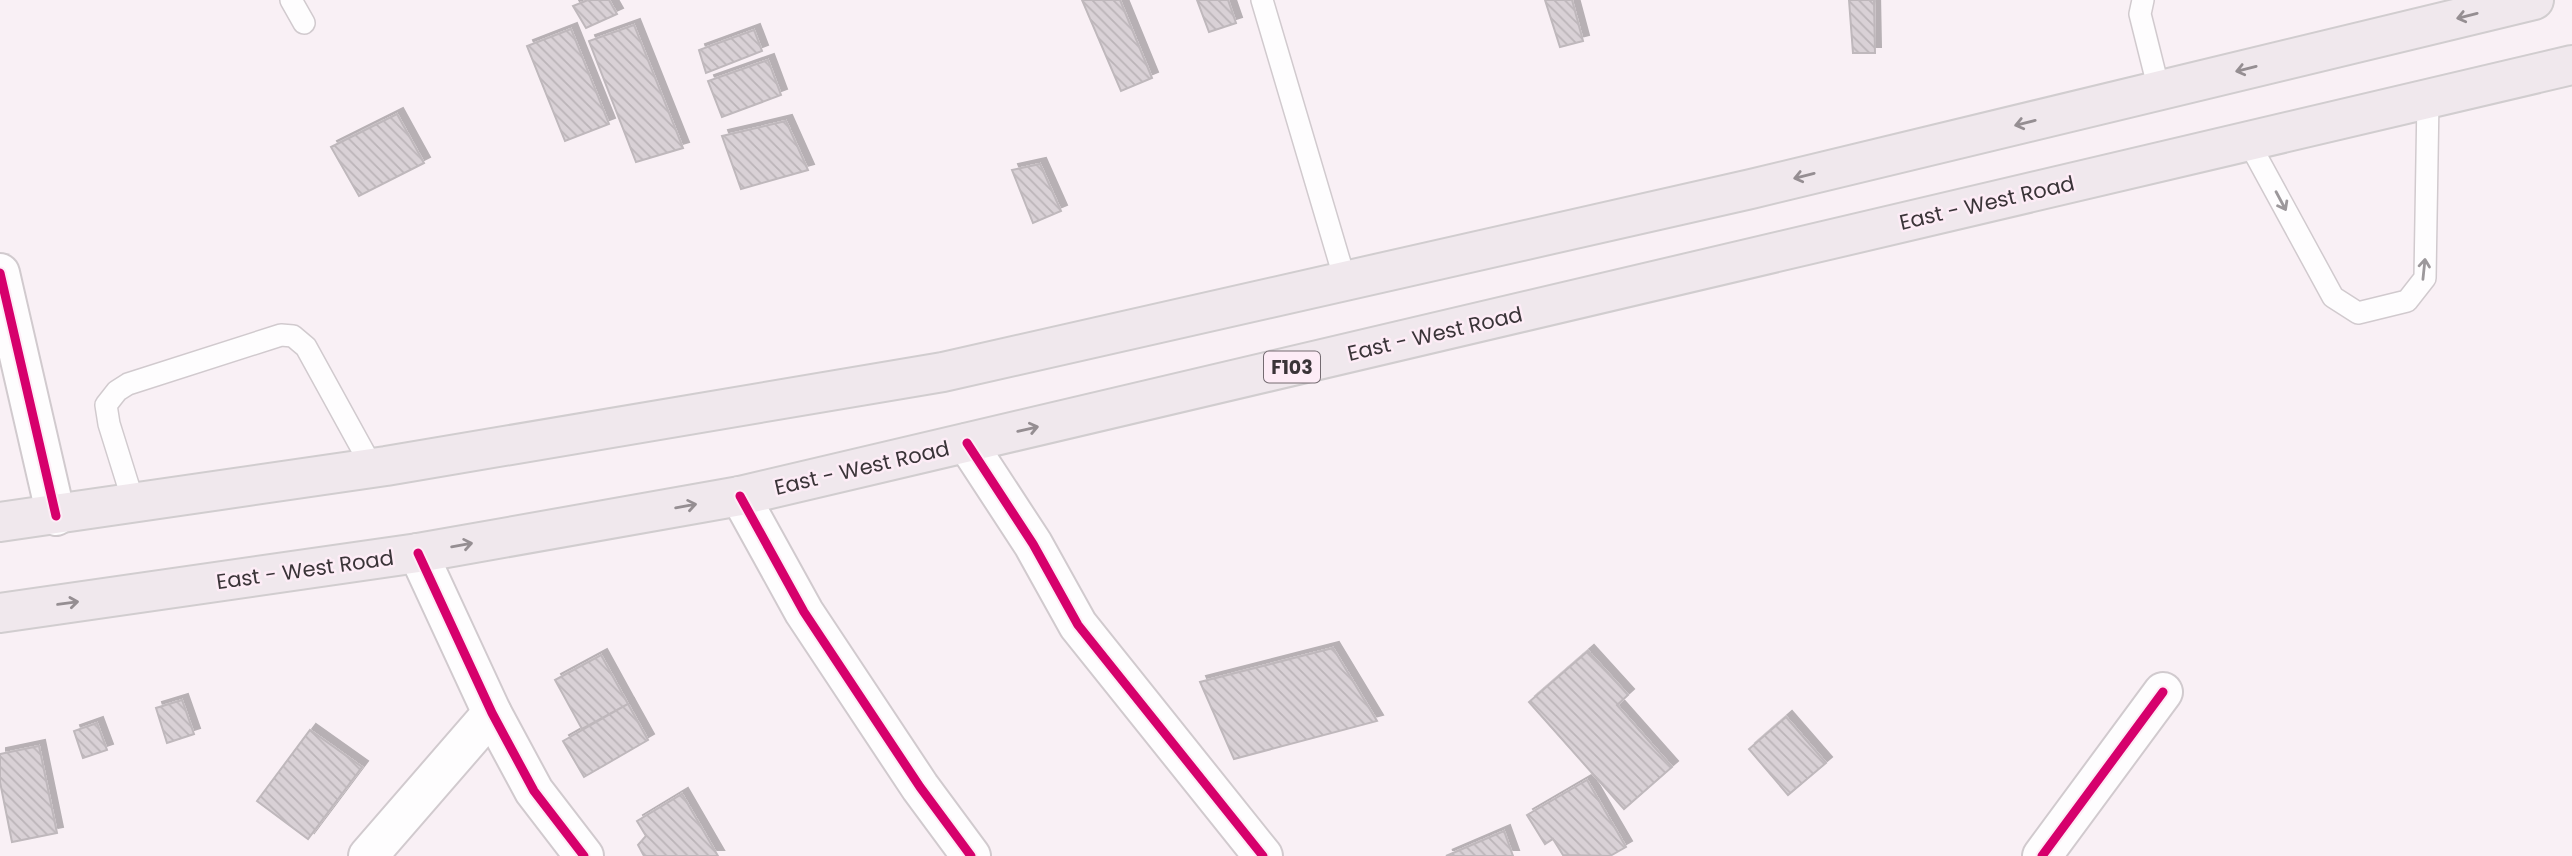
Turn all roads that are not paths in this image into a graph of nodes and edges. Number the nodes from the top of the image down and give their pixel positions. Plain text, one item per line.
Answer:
1 (292, 0) edge
2 (1262, 0) edge
3 (2143, 0) edge
4 (2534, 0) edge
5 (304, 23) dead end
6 (2572, 65) edge
7 (2160, 90) junction
8 (2428, 99) junction
9 (2248, 141) junction
10 (0, 273) edge
11 (1345, 280) junction
12 (967, 443) junction
13 (372, 467) junction
14 (740, 496) junction
15 (134, 504) junction
16 (56, 516) junction
17 (0, 522) edge
18 (418, 553) junction
19 (0, 613) edge
20 (2163, 692) dead end
21 (492, 713) junction
22 (369, 856) edge
23 (584, 856) edge
24 (971, 856) edge
25 (1263, 856) edge
26 (2042, 856) edge

1 - 5 lane
2 - 11 lane
3 - 7 lane
4 -> 7 main road
6 - 8 main road, East - West Road / F103
7 -> 11 main road
8 - 9 main road, East - West Road / F103
9 -> 8 lane
12 -> 9 main road, East - West Road / F103
10 - 16 street
11 - 13 main road
12 - 14 main road, East - West Road / F103
12 - 25 street
13 - 15 main road
13 - 15 lane
18 -> 14 main road, East - West Road / F103
14 - 24 street
15 - 16 main road
16 - 17 main road
19 -> 18 main road, East - West Road / F103
18 - 21 street
20 - 26 street
21 - 22 street
21 - 23 street

